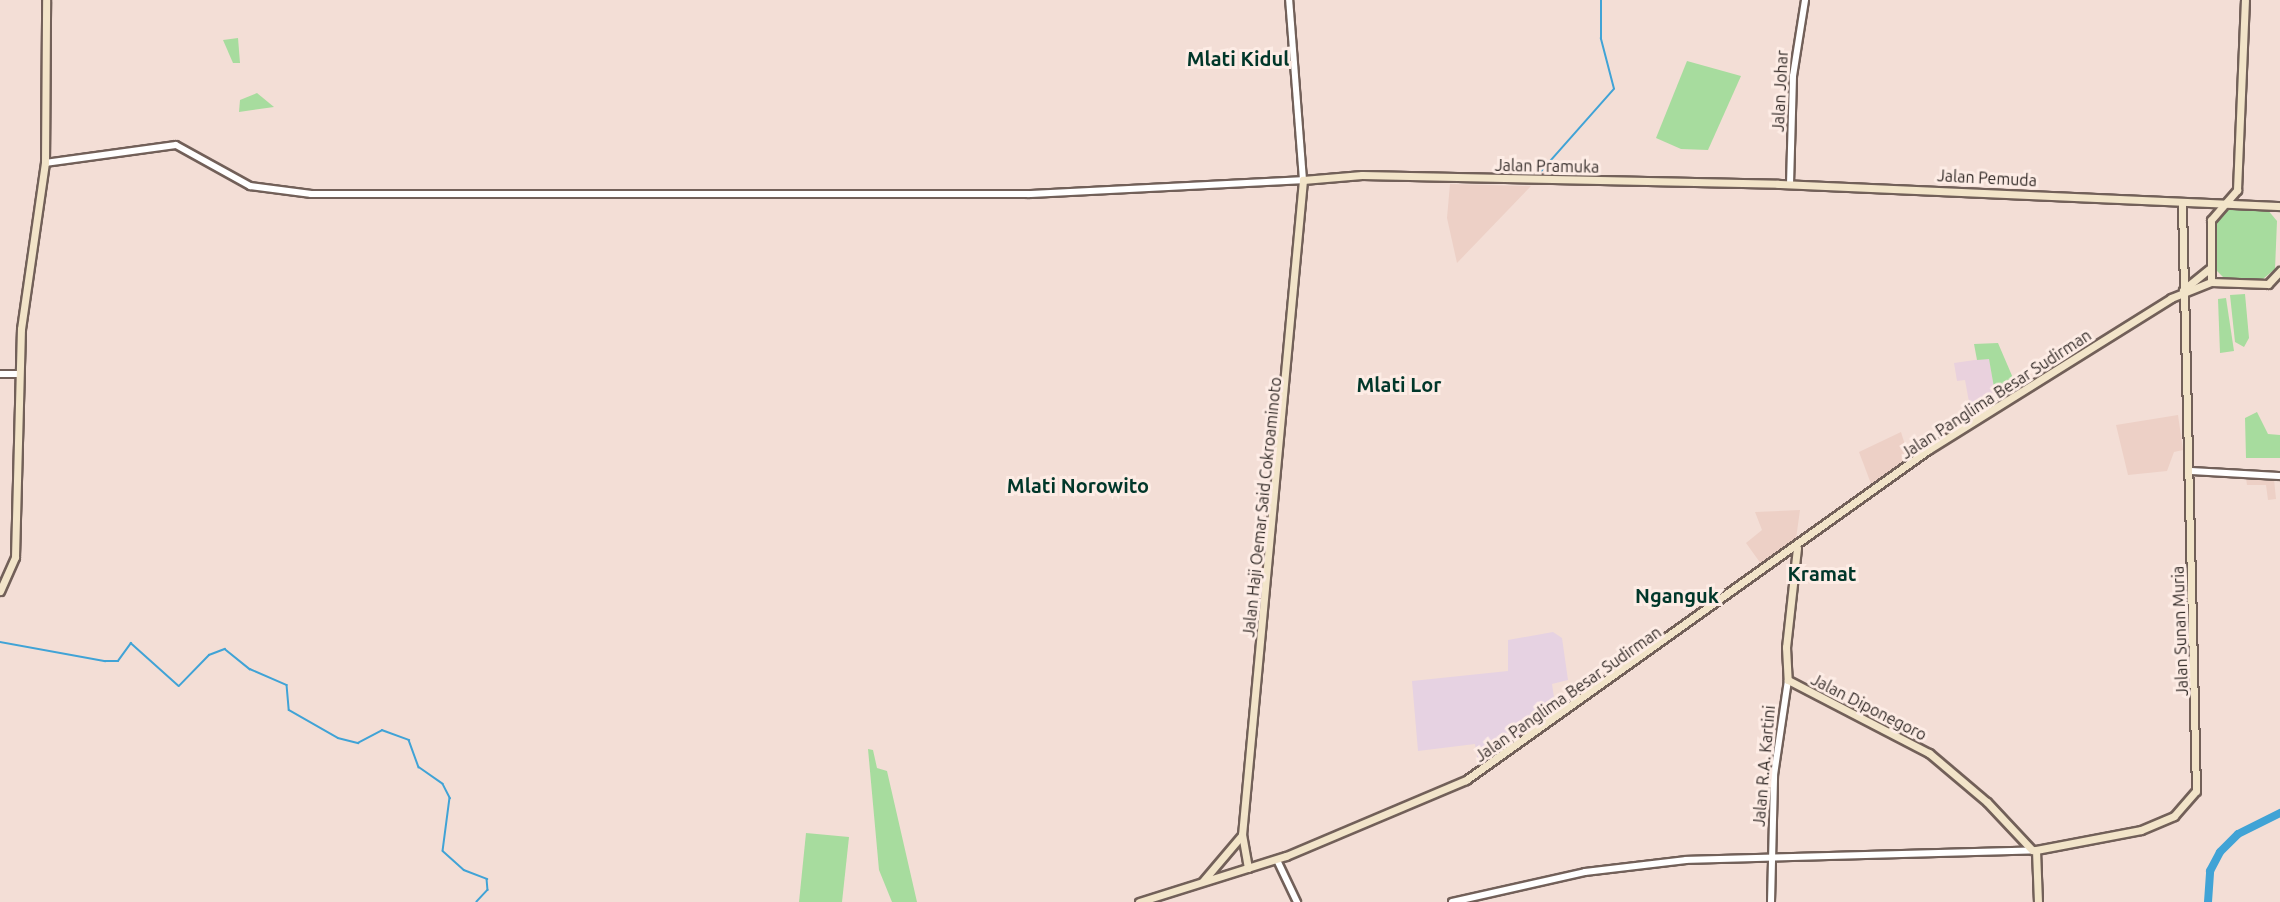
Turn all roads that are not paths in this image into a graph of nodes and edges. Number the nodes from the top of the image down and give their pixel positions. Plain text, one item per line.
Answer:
1 (46, 0) edge
2 (1289, 0) edge
3 (1805, 0) edge
4 (2245, 0) edge
5 (45, 163) junction
6 (1303, 183) junction
7 (1790, 184) junction
8 (2182, 204) junction
9 (2229, 205) junction
10 (2280, 206) edge
11 (2209, 269) junction
12 (2280, 271) edge
13 (2211, 282) junction
14 (2183, 291) junction
15 (0, 374) edge
16 (20, 374) junction
17 (2190, 471) junction
18 (2280, 476) edge
19 (1797, 548) junction
20 (0, 591) edge
21 (1788, 680) junction
22 (1242, 835) junction
23 (2034, 850) junction
24 (1771, 856) junction
25 (1277, 860) junction
26 (1248, 868) junction
27 (1199, 885) junction
28 (1139, 902) edge
29 (1297, 902) edge
30 (1452, 902) edge
31 (1772, 902) edge
32 (2038, 902) edge

1 - 5 main road
2 - 6 street
3 - 7 street, Jalan Johar
4 - 9 main road
5 - 6 street
5 - 16 main road
6 - 7 main road, Jalan Pramuka
6 - 22 main road, Jalan Haji Oemar Said Cokroaminoto
7 - 8 main road, Jalan Pemuda
8 - 9 main road, Jalan Pemuda
8 - 14 main road, Jalan Sunan Muria
9 - 10 main road, Jalan Pemuda
9 - 11 main road
11 - 13 main road
11 - 14 main road
12 - 13 main road
13 - 14 main road
14 - 17 main road, Jalan Sunan Muria
14 - 19 main road, Jalan Panglima Besar Sudirman
15 - 16 street
16 - 20 main road
17 - 18 street
17 - 23 main road, Jalan Sunan Muria
19 - 21 main road, Jalan Diponegoro
19 - 25 main road, Jalan Panglima Besar Sudirman
21 - 23 main road, Jalan Diponegoro
21 - 24 street, Jalan R.A. Kartini
22 - 26 main road
22 - 27 main road
23 - 24 street
23 - 32 main road
24 - 30 street
24 - 31 street, Jalan R.A. Kartini
25 - 26 main road, Jalan Panglima Besar Sudirman
25 - 29 street
26 - 27 main road, Jalan Panglima Besar Sudirman
27 - 28 main road, Jalan Panglima Besar Sudirman

